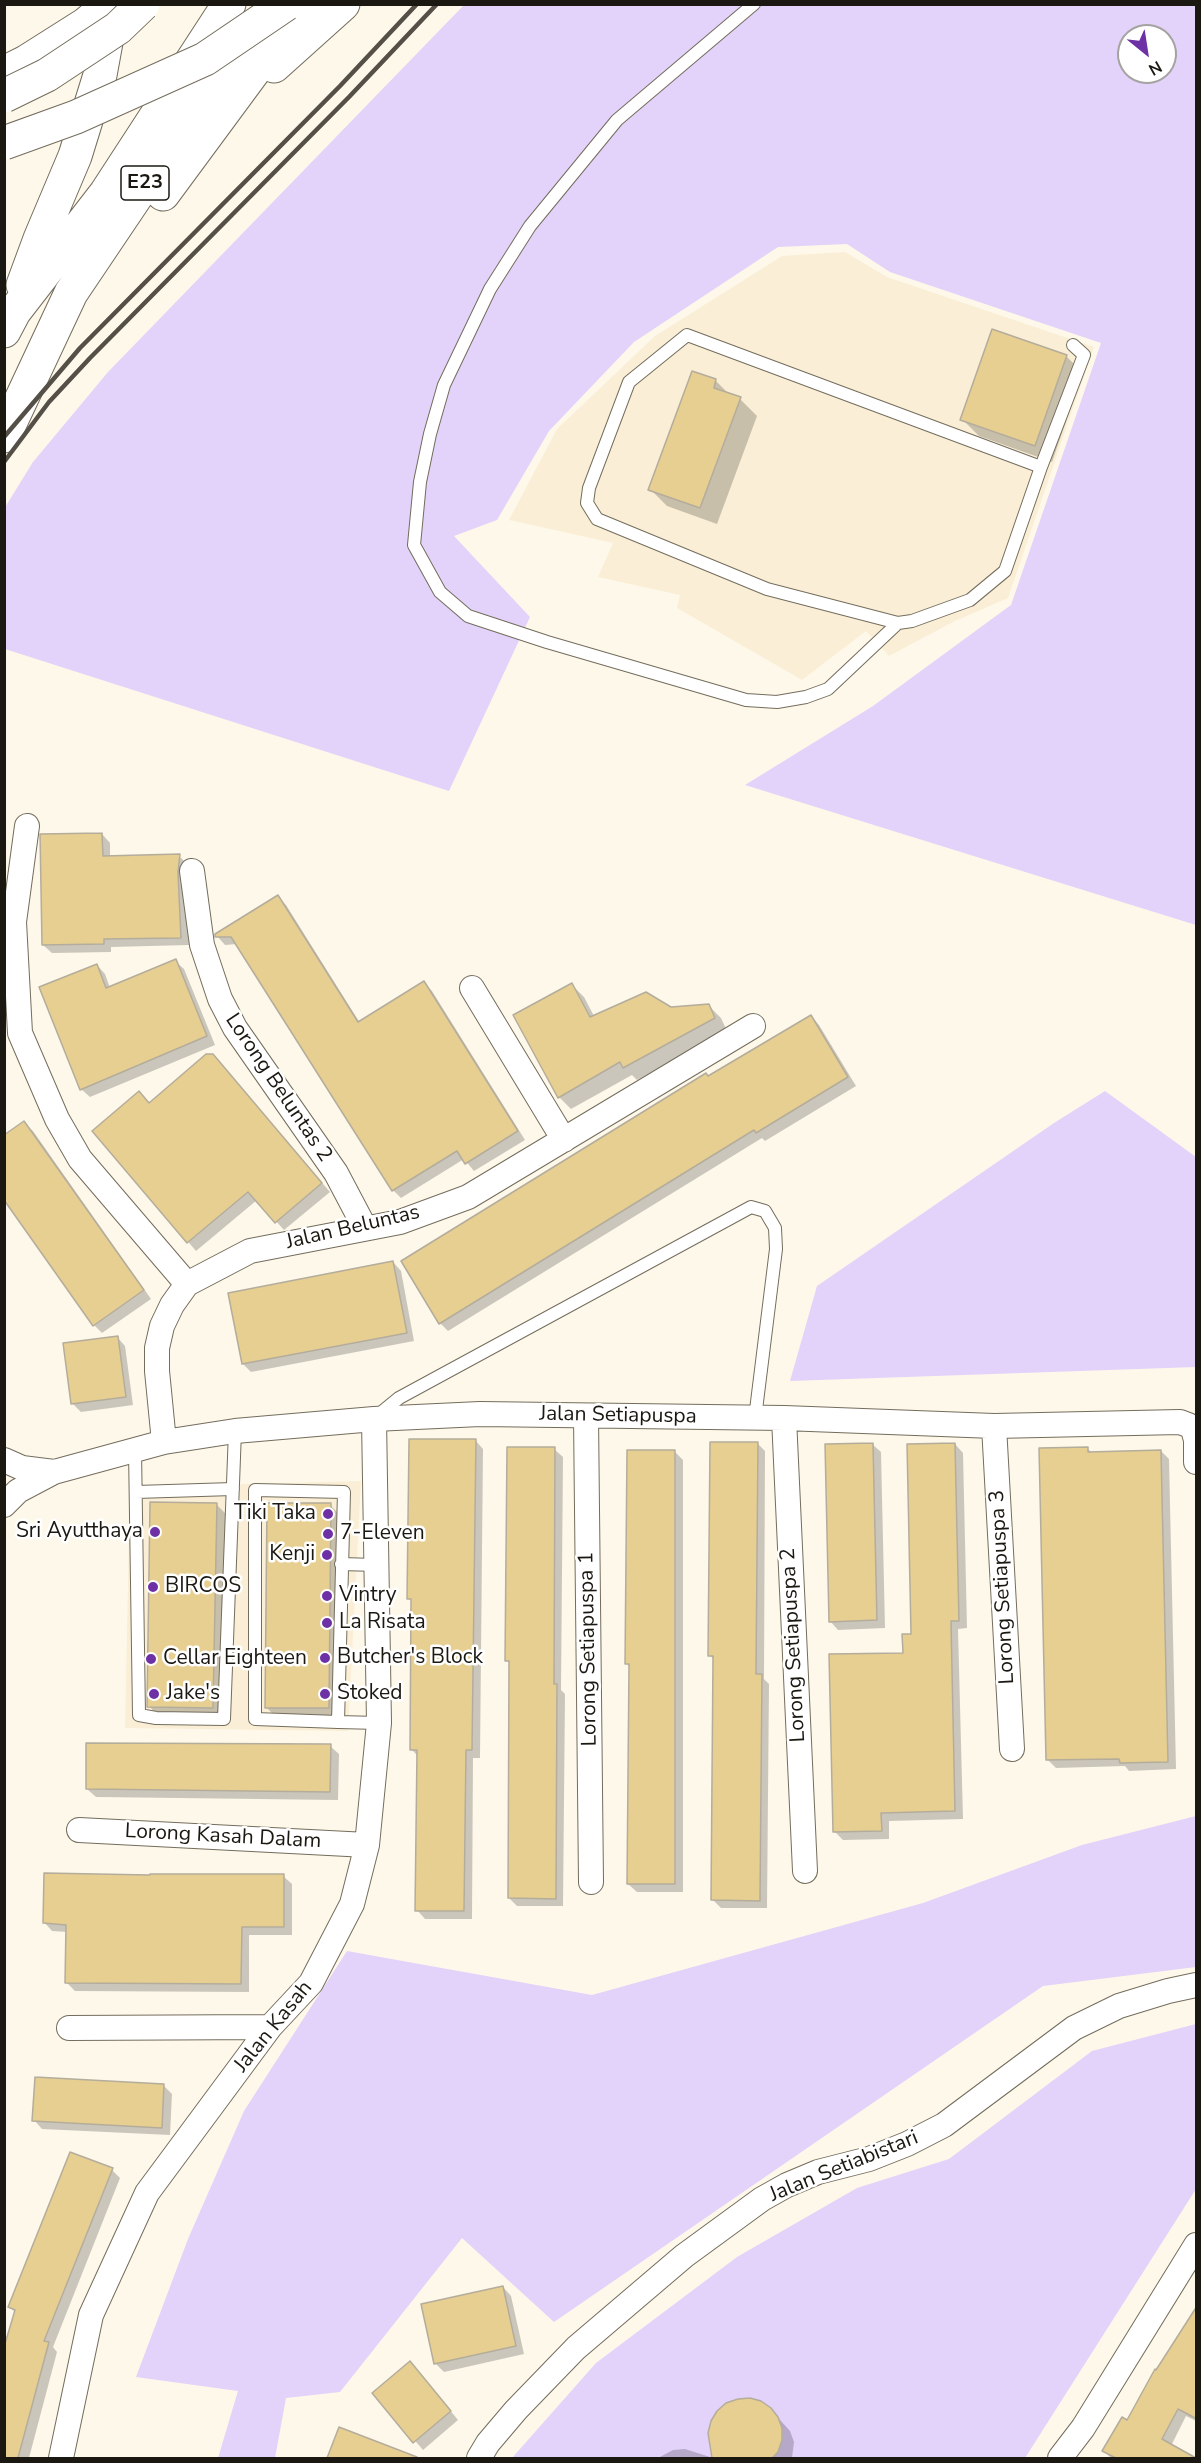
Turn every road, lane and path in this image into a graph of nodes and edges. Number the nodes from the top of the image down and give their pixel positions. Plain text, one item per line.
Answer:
1 (112, 4) edge
2 (143, 4) edge
3 (230, 4) edge
4 (264, 4) edge
5 (286, 4) edge
6 (307, 4) edge
7 (343, 4) edge
8 (754, 4) edge
9 (4, 73) edge
10 (4, 96) edge
11 (228, 107) junction
12 (4, 143) edge
13 (9, 322) edge
14 (1073, 345) dead end
15 (38, 367) junction
16 (4, 436) edge
17 (1041, 467) junction
18 (898, 622) junction
19 (27, 826) dead end
20 (192, 871) dead end
21 (472, 988) dead end
22 (753, 1026) dead end
23 (564, 1140) junction
24 (365, 1228) junction
25 (187, 1284) junction
26 (586, 1416) junction
27 (755, 1418) junction
28 (784, 1418) junction
29 (374, 1419) junction
30 (994, 1426) junction
31 (235, 1431) junction
32 (164, 1442) junction
33 (135, 1450) junction
34 (4, 1460) edge
35 (1197, 1462) edge
36 (54, 1472) junction
37 (233, 1489) junction
38 (136, 1492) junction
39 (4, 1505) edge
40 (341, 1564) junction
41 (376, 1565) junction
42 (339, 1722) junction
43 (379, 1723) junction
44 (1012, 1749) dead end
45 (79, 1830) dead end
46 (367, 1845) junction
47 (805, 1871) dead end
48 (591, 1882) dead end
49 (1197, 1985) edge
50 (270, 2027) junction
51 (69, 2028) dead end
52 (1197, 2245) edge
53 (61, 2458) edge
54 (479, 2458) edge
55 (1060, 2458) edge

1 - 9 highway
1 - 13 highway
2 - 10 highway, bridge
3 - 13 highway, E23
4 - 15 highway, E23
5 - 12 highway, bridge
6 - 11 highway
7 - 11 highway
8 - 18 lane
11 - 15 highway
14 - 17 lane
15 - 16 highway, E23
17 - 18 lane
17 - 18 lane
19 - 25 street
20 - 24 street, Lorong Beluntas 2
21 - 23 street
22 - 23 street, Jalan Beluntas
23 - 24 street, Jalan Beluntas
24 - 25 street, Jalan Beluntas
25 - 32 street, Jalan Beluntas
26 - 27 street, Jalan Setiapuspa
26 - 29 street, Jalan Setiapuspa
26 - 48 street, Lorong Setiapuspa 1
27 - 28 street, Jalan Setiapuspa
27 - 29 lane
28 - 30 street, Jalan Setiapuspa
28 - 47 street, Lorong Setiapuspa 2
29 - 31 street, Jalan Setiapuspa
29 - 41 street, Jalan Kasah
30 - 35 street, Jalan Setiapuspa
30 - 44 street, Lorong Setiapuspa 3
31 - 32 street, Jalan Setiapuspa
31 - 37 lane
32 - 33 street, Jalan Setiapuspa
33 - 36 street, Jalan Setiapuspa
33 - 38 lane
34 - 36 street, Jalan Setiapuspa
36 - 39 street, Jalan Setiapuspa
37 - 38 lane
37 - 38 lane
40 - 41 lane
40 - 42 lane
40 - 42 lane
41 - 43 street, Jalan Kasah
42 - 43 lane
43 - 46 street, Jalan Kasah
45 - 46 street, Lorong Kasah Dalam
46 - 50 street, Jalan Kasah
49 - 54 street, Jalan Setiabistari
50 - 51 street
50 - 53 street, Jalan Kasah
52 - 55 street

